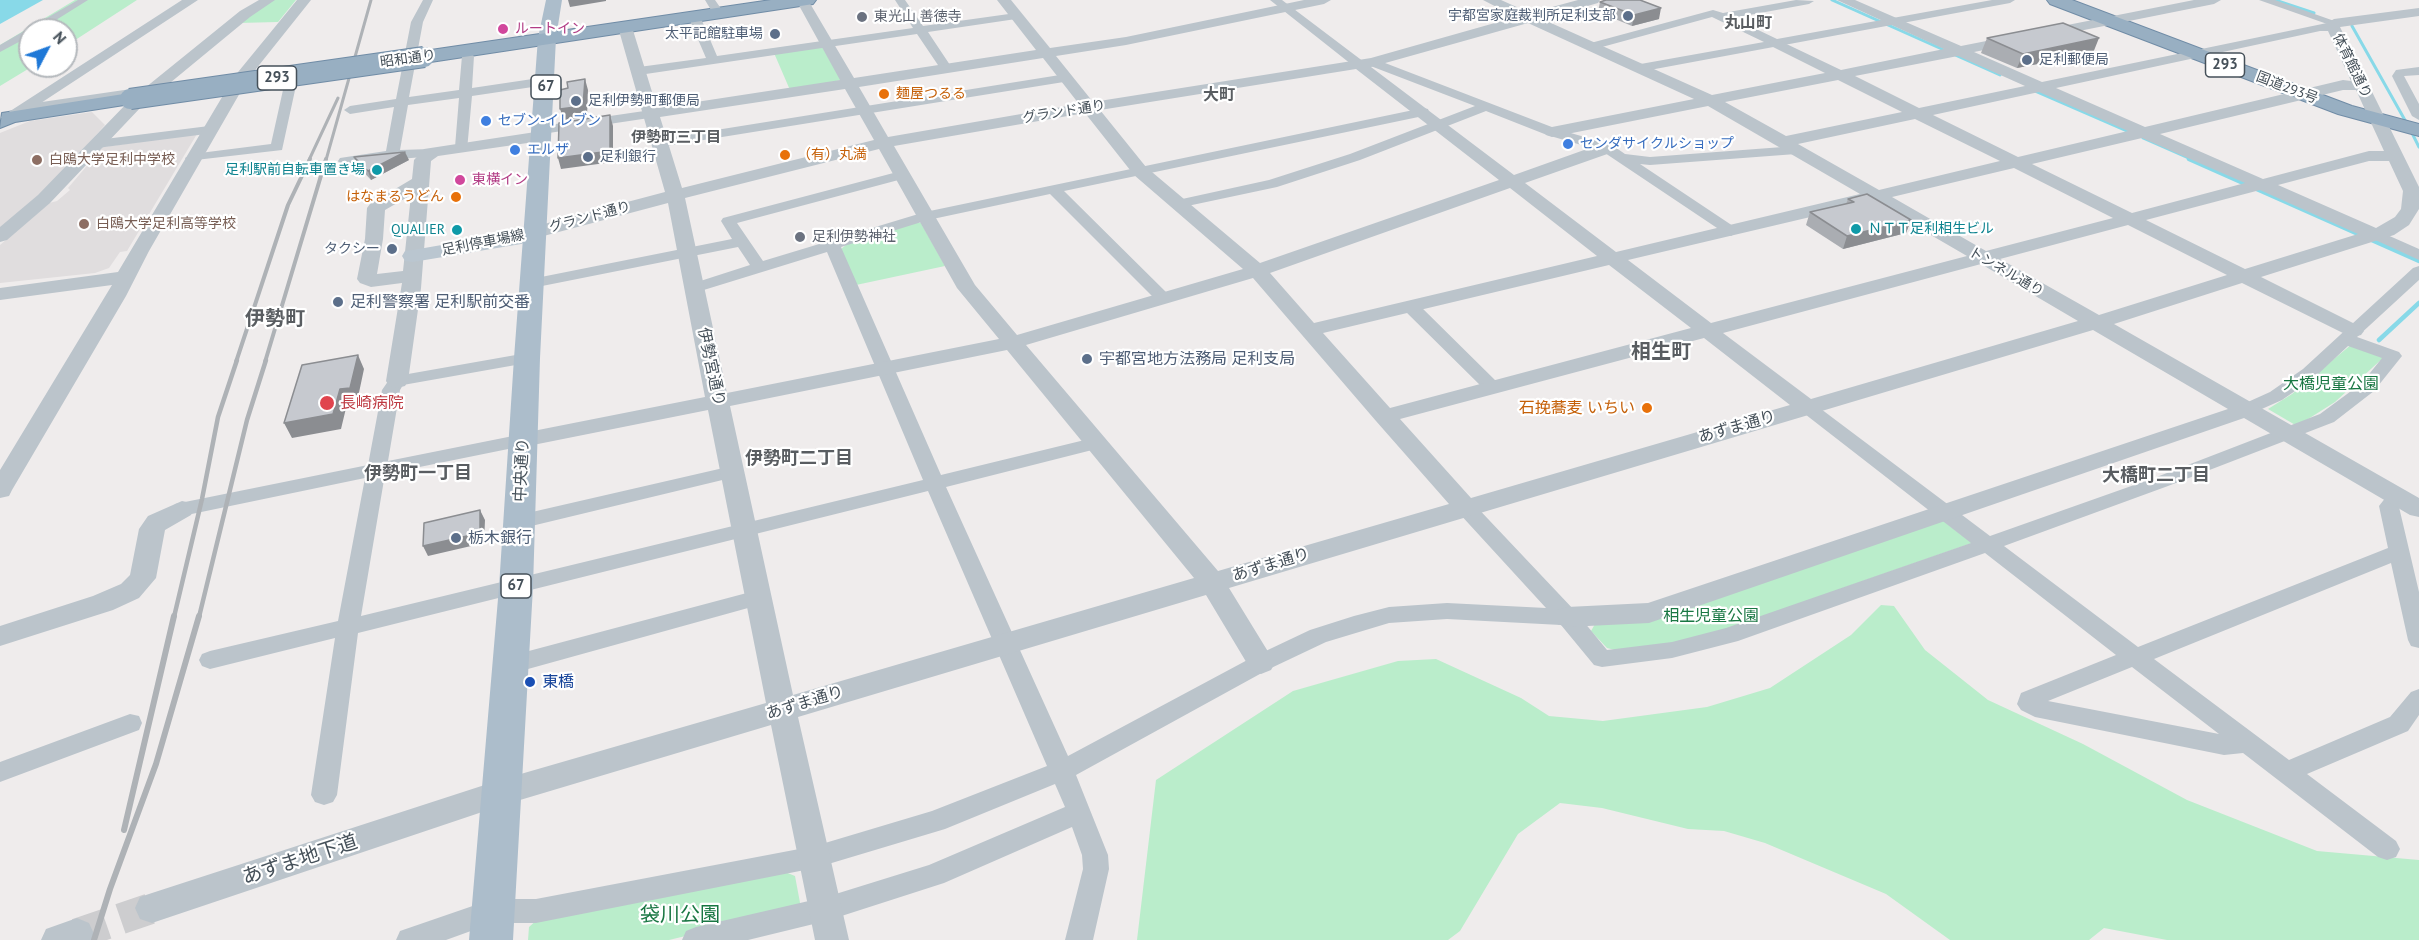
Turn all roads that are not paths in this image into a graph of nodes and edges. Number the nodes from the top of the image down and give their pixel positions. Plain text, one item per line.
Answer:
1 (84, 0) edge
2 (191, 0) edge
3 (268, 0) edge
4 (304, 0) edge
5 (428, 0) edge
6 (554, 0) edge
7 (900, 0) edge
8 (1004, 0) edge
9 (1324, 0) edge
10 (1490, 0) edge
11 (1593, 0) edge
12 (1844, 0) edge
13 (2010, 0) edge
14 (2056, 0) edge
15 (2214, 0) edge
16 (2264, 0) edge
17 (800, 1) edge
18 (1809, 1) edge
19 (1280, 4) edge
20 (714, 6) edge
21 (2419, 12) edge
22 (694, 16) junction
23 (1017, 16) junction
24 (1721, 17) junction
25 (54, 18) edge
26 (1530, 18) junction
27 (1893, 21) junction
28 (2110, 21) junction
29 (2333, 25) junction
30 (625, 27) junction
31 (920, 30) junction
32 (547, 38) junction
33 (18, 39) edge
34 (1776, 43) junction
35 (827, 44) junction
36 (1591, 46) junction
37 (0, 49) edge
38 (1959, 51) junction
39 (1046, 53) junction
40 (2195, 53) junction
41 (468, 56) junction
42 (414, 58) junction
43 (364, 59) dead end
44 (713, 60) junction
45 (1366, 64) junction
46 (946, 68) junction
47 (1639, 68) junction
48 (639, 71) junction
49 (2419, 71) edge
50 (360, 72) dead end
51 (328, 75) dead end
52 (1841, 75) junction
53 (1066, 78) junction
54 (291, 81) junction
55 (546, 81) junction
56 (849, 84) junction
57 (2361, 86) junction
58 (2040, 87) junction
59 (235, 89) junction
60 (151, 90) junction
61 (465, 93) junction
62 (2302, 94) junction
63 (133, 101) junction
64 (1712, 101) junction
65 (401, 103) junction
66 (1485, 107) junction
67 (1090, 108) junction
68 (350, 110) dead end
69 (864, 111) junction
70 (1423, 112) junction
71 (1917, 113) junction
72 (651, 114) junction
73 (2419, 116) edge
74 (4, 119) edge
75 (2379, 121) junction
76 (1441, 125) junction
77 (209, 130) junction
78 (2419, 130) edge
79 (1552, 132) junction
80 (542, 133) junction
81 (2144, 133) junction
82 (660, 143) junction
83 (883, 143) junction
84 (97, 144) junction
85 (1790, 146) junction
86 (462, 147) junction
87 (430, 153) junction
88 (1616, 153) junction
89 (392, 154) junction
90 (2396, 156) junction
91 (192, 158) junction
92 (345, 160) dead end
93 (2018, 164) junction
94 (1140, 171) junction
95 (901, 176) junction
96 (420, 182) junction
97 (1514, 182) junction
98 (2260, 184) junction
99 (1053, 189) junction
100 (675, 195) junction
101 (1877, 196) junction
102 (1178, 204) junction
103 (925, 216) junction
104 (2127, 219) junction
105 (415, 224) junction
106 (375, 231) junction
107 (536, 231) junction
108 (1731, 231) junction
109 (2376, 235) junction
110 (0, 236) edge
111 (740, 242) junction
112 (832, 245) junction
113 (687, 254) junction
114 (2419, 255) edge
115 (1612, 258) junction
116 (1982, 258) junction
117 (413, 259) junction
118 (759, 267) junction
119 (1257, 271) junction
120 (2419, 271) edge
121 (2243, 276) junction
122 (127, 277) junction
123 (532, 283) junction
124 (694, 288) junction
125 (0, 294) edge
126 (1163, 298) junction
127 (1410, 306) junction
128 (2095, 323) junction
129 (1309, 330) junction
130 (1707, 331) junction
131 (2350, 335) junction
132 (1012, 343) junction
133 (527, 358) junction
134 (885, 368) junction
135 (397, 381) junction
136 (1492, 387) junction
137 (718, 401) junction
138 (1807, 407) junction
139 (2246, 410) junction
140 (1384, 416) junction
141 (2289, 434) junction
142 (523, 440) junction
143 (1097, 443) junction
144 (376, 469) junction
145 (732, 472) junction
146 (935, 484) junction
147 (0, 490) edge
148 (2397, 497) junction
149 (1465, 507) junction
150 (182, 509) joint
151 (2419, 509) edge
152 (1945, 512) junction
153 (519, 522) junction
154 (744, 531) junction
155 (1986, 544) junction
156 (2399, 552) junction
157 (1212, 582) junction
158 (516, 588) junction
159 (758, 598) junction
160 (1567, 617) junction
161 (348, 625) junction
162 (0, 636) edge
163 (2419, 640) edge
164 (1006, 643) junction
165 (2136, 656) junction
166 (210, 660) dead end
167 (1261, 663) junction
168 (510, 665) junction
169 (2419, 698) edge
170 (784, 710) junction
171 (130, 723) dead end
172 (2249, 742) junction
173 (1063, 770) junction
174 (0, 772) edge
175 (2287, 772) junction
176 (500, 793) junction
177 (324, 795) dead end
178 (448, 811) joint
179 (1080, 812) junction
180 (2387, 849) dead end
181 (815, 857) junction
182 (152, 908) tunnel mouth
183 (826, 909) junction
184 (492, 926) edge
185 (410, 940) edge
186 (696, 940) edge
187 (832, 940) edge
188 (1079, 940) edge

1 - 25 street
2 - 74 street
3 - 60 street
4 - 59 street
5 - 42 street
6 - 32 main road, 中央通り / 67
7 - 31 street
8 - 23 street
9 - 19 street
10 - 26 street, トンネル通り
11 - 26 street, グランド通り
12 - 27 street
13 - 27 street
14 - 28 highway, 国道293号 / 293
15 - 28 street
16 - 29 street
17 - 20 highway, 昭和通り / 293
17 - 35 street
18 - 24 street
19 - 39 street
19 - 45 street
20 - 22 highway, 昭和通り / 293
21 - 29 street, 体育館通り
22 - 30 highway, 昭和通り / 293
22 - 44 street
23 - 31 street
23 - 39 street
24 - 34 street
24 - 36 street
26 - 36 street, トンネル通り
26 - 45 street, グランド通り
27 - 34 street
27 - 38 street
28 - 38 street
28 - 40 highway, 国道293号 / 293
29 - 40 street
29 - 57 street, 体育館通り
30 - 32 highway, 昭和通り / 293
30 - 48 street, 伊勢宮通り
31 - 35 street
31 - 46 street
32 - 41 street
32 - 42 highway, 昭和通り / 293
32 - 55 main road, 中央通り / 67
33 - 37 street
34 - 47 street
34 - 52 street
35 - 44 street
35 - 56 street
36 - 47 street, トンネル通り
38 - 52 street
38 - 58 street
39 - 46 street
39 - 53 street
40 - 58 street
40 - 62 highway, 国道293号 / 293
41 - 42 street
41 - 61 street
42 - 43 street
42 - 50 street
42 - 63 highway, 昭和通り / 293, bridge
42 - 65 street
44 - 48 street
45 - 66 street
45 - 67 street, グランド通り
45 - 70 street
46 - 56 street
47 - 64 street, トンネル通り
48 - 72 street, 伊勢宮通り
49 - 73 street
51 - 54 street
52 - 64 street
52 - 71 street
53 - 67 street
53 - 69 street
54 - 59 street
54 - 91 street
55 - 61 street
55 - 80 main road, 中央通り / 67
56 - 69 street
56 - 72 street
57 - 62 street
57 - 75 street, 体育館通り
58 - 71 street
58 - 81 street
59 - 63 street
59 - 77 street
60 - 63 street
60 - 74 street
61 - 65 street
61 - 86 street
62 - 75 highway, 国道293号 / 293
62 - 81 street
63 - 74 highway, 昭和通り / 293
63 - 84 street
64 - 79 street
64 - 85 street, トンネル通り
65 - 68 street
65 - 89 street
66 - 76 street
66 - 79 street
67 - 83 street, グランド通り
67 - 94 street
69 - 82 street
69 - 83 street
70 - 76 street
70 - 94 street
71 - 85 street
71 - 93 street
72 - 80 street
72 - 82 street, 伊勢宮通り
75 - 78 highway, 国道293号 / 293
75 - 90 street, 体育館通り
76 - 97 street
76 - 102 street
77 - 84 street
77 - 91 street
79 - 88 street
80 - 86 street
80 - 107 main road, 中央通り / 67
81 - 93 street
81 - 98 street
82 - 100 street, 伊勢宮通り
83 - 95 street
83 - 100 street, グランド通り
84 - 110 street
85 - 88 street
85 - 101 street, トンネル通り
86 - 87 street
87 - 89 street
87 - 96 street
88 - 97 street
88 - 108 street
89 - 92 street
90 - 98 street
90 - 109 street, 体育館通り
91 - 122 street
93 - 101 street
93 - 104 street
94 - 99 street
94 - 102 street
95 - 103 street
95 - 111 street
96 - 105 street
96 - 106 street
97 - 115 street
97 - 119 street
98 - 104 street
98 - 109 street
99 - 103 street
99 - 126 street
100 - 107 street, グランド通り
100 - 113 street, 伊勢宮通り
101 - 108 street
101 - 116 street, トンネル通り
102 - 119 street
103 - 112 street
103 - 132 street
104 - 116 street
104 - 121 street
105 - 106 street
105 - 117 street
106 - 117 street
107 - 117 main road, 足利停車場線
107 - 123 main road, 中央通り / 67
108 - 115 street
109 - 114 street
109 - 121 street, 体育館通り
111 - 113 street
111 - 118 street
112 - 118 street
112 - 134 street
113 - 123 street
113 - 124 street, 伊勢宮通り
115 - 127 street
115 - 130 street
116 - 128 street, トンネル通り
116 - 130 street
117 - 135 street
118 - 124 street
119 - 126 street
119 - 129 street
120 - 131 street
121 - 128 street, あずま通り
121 - 131 street
122 - 125 street
122 - 147 street
123 - 133 main road, 中央通り / 67
124 - 137 street, 伊勢宮通り
126 - 132 street
127 - 129 street
127 - 136 street
128 - 138 street, あずま通り
128 - 139 street, トンネル通り
129 - 140 street
130 - 136 street
130 - 138 street
131 - 139 street
131 - 141 street
132 - 134 street
132 - 143 street
133 - 135 street
133 - 142 main road, 中央通り / 67
134 - 137 street
134 - 146 street
135 - 144 street
136 - 140 street
137 - 142 street
137 - 145 street, 伊勢宮通り
138 - 149 street, あずま通り
138 - 152 street
139 - 141 street, トンネル通り
139 - 152 street
140 - 149 street
141 - 148 street, トンネル通り
141 - 155 street
142 - 144 street
142 - 153 main road, 中央通り / 67
143 - 146 street
143 - 157 street
144 - 150 street
144 - 161 street
145 - 153 street
145 - 154 street, 伊勢宮通り
146 - 154 street
146 - 164 street
148 - 151 street, トンネル通り
148 - 156 street
149 - 157 street, あずま通り
149 - 160 street
150 - 162 street
152 - 155 street
152 - 160 street
153 - 158 main road, 中央通り / 67
154 - 158 street
154 - 159 street, 伊勢宮通り
155 - 160 street
155 - 165 street
156 - 163 street
156 - 165 street
157 - 164 street, あずま通り
157 - 167 street
158 - 161 street
158 - 168 main road, 中央通り / 67
159 - 168 street
159 - 170 street, 伊勢宮通り
160 - 167 street
161 - 166 street
161 - 177 street
164 - 170 street, あずま通り
164 - 173 street
165 - 172 street
165 - 172 street
167 - 173 street
168 - 176 main road, 中央通り / 67
169 - 175 street
170 - 176 street, あずま通り
170 - 181 street, 伊勢宮通り
171 - 174 street
172 - 175 street
173 - 179 street
173 - 181 street
175 - 180 street
176 - 178 street, あずま通り
176 - 184 main road, 中央通り / 67
178 - 182 street, あずま地下道
179 - 183 street
179 - 188 street
181 - 183 street, 伊勢宮通り
181 - 184 street
183 - 186 street
183 - 187 street, 伊勢宮通り
184 - 185 street

